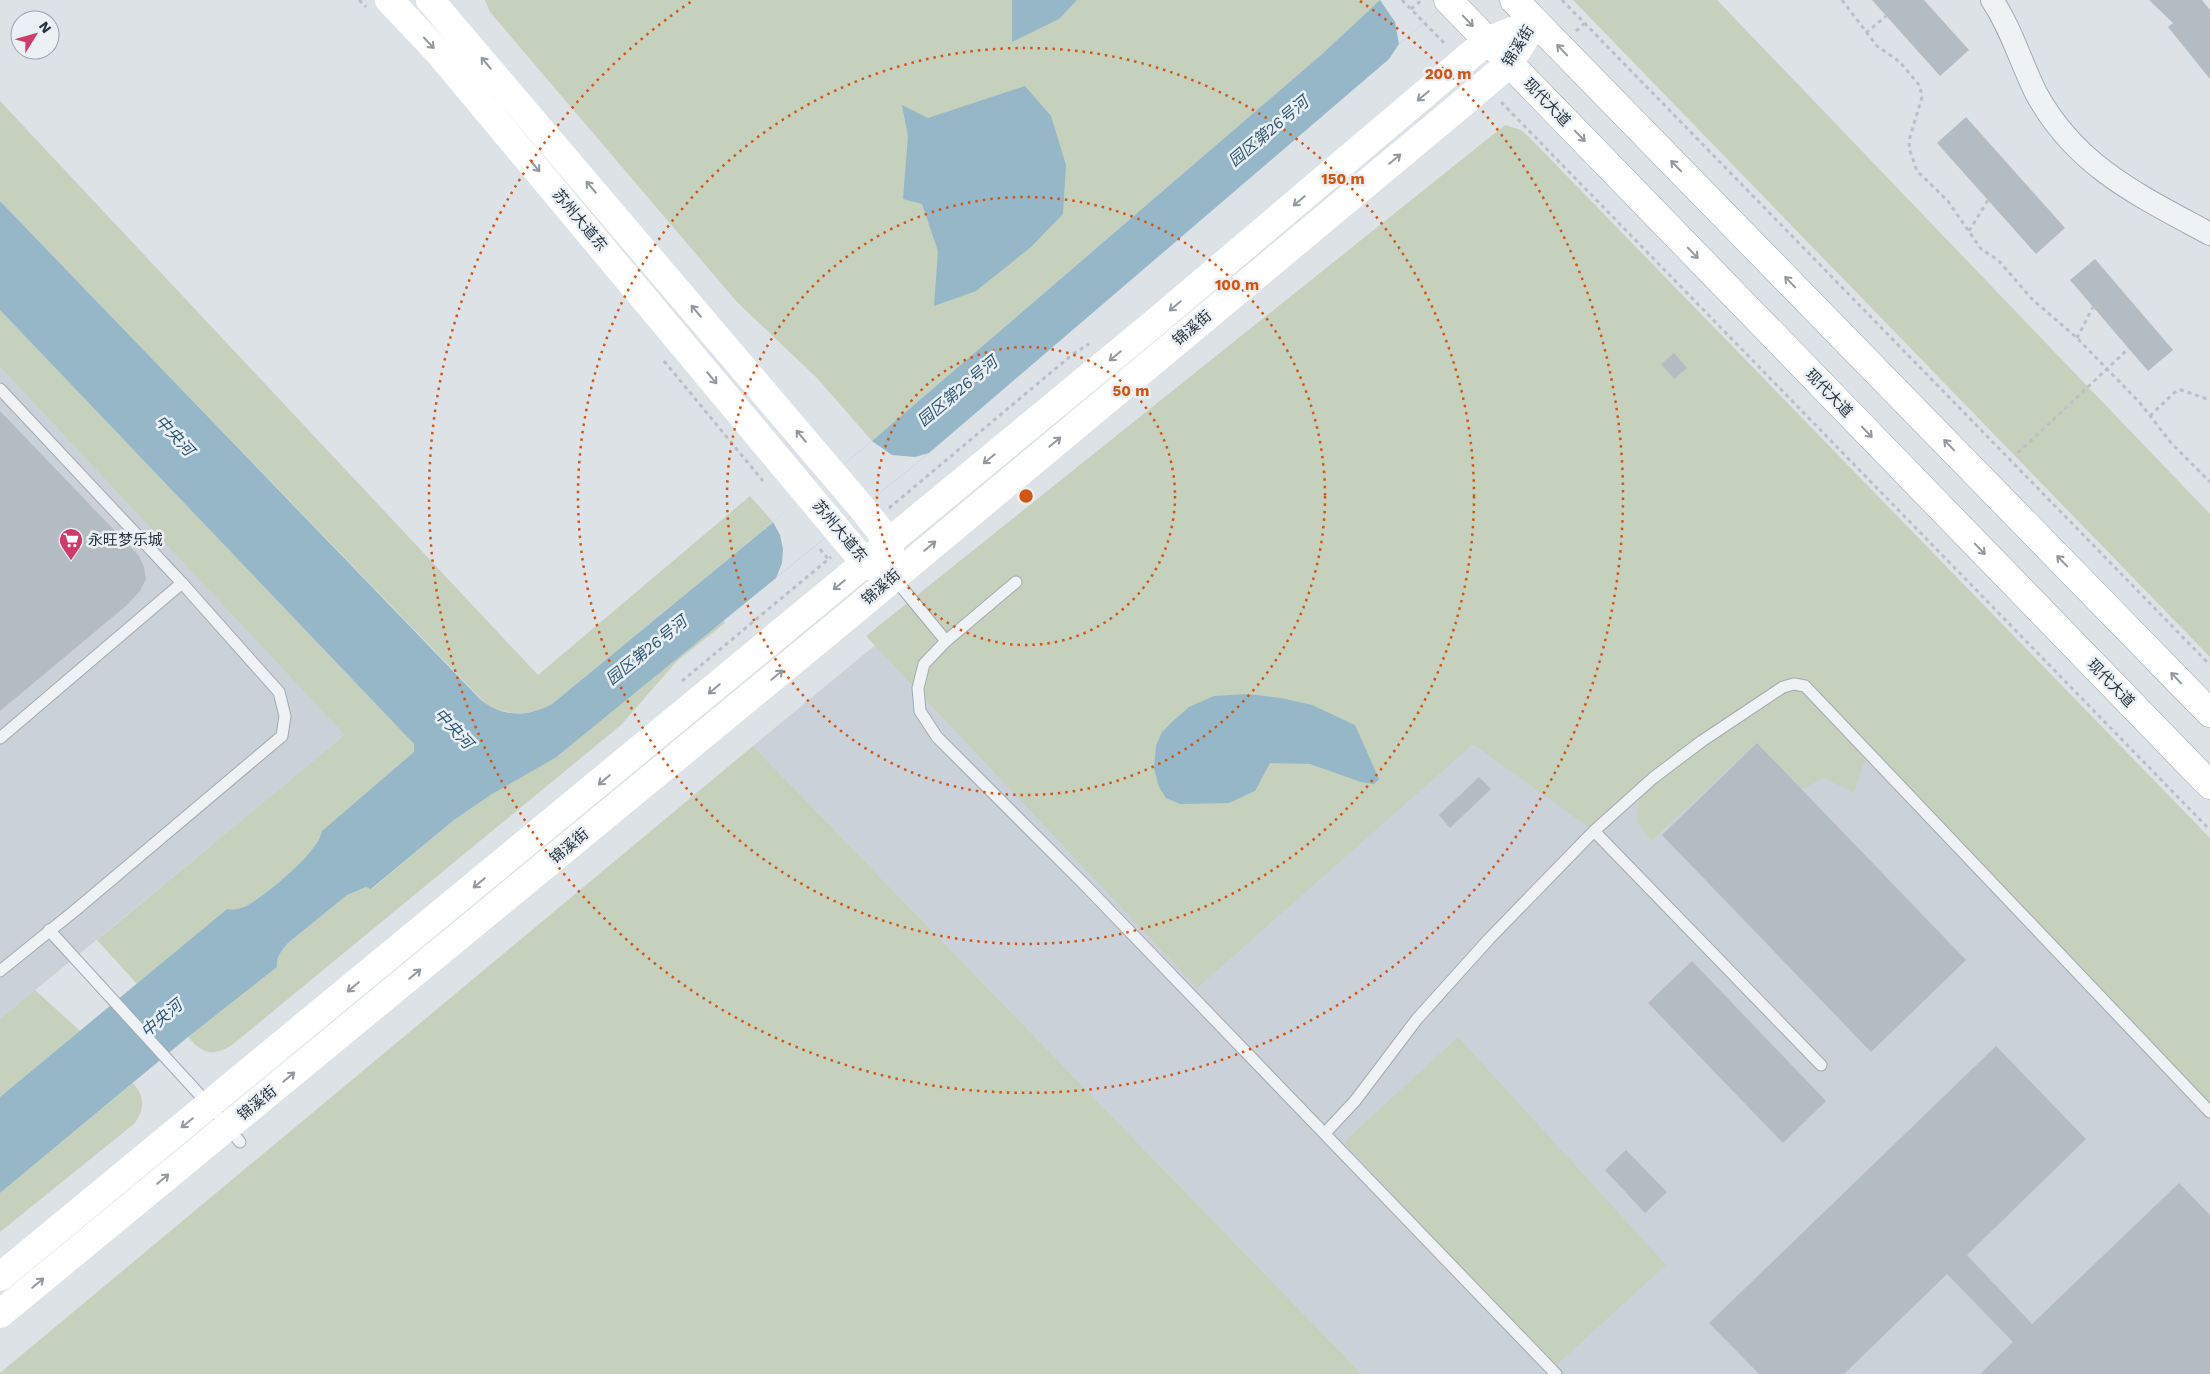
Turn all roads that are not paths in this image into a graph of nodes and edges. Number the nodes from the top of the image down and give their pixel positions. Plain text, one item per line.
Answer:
1 (430, 0) edge
2 (1514, 0) edge
3 (1992, 0) edge
4 (1448, 1) edge
5 (397, 2) edge
6 (1535, 22) junction
7 (1488, 41) junction
8 (1509, 64) junction
9 (2210, 234) edge
10 (0, 389) edge
11 (889, 542) junction
12 (865, 563) junction
13 (893, 577) junction
14 (1016, 582) dead end
15 (182, 583) junction
16 (946, 641) junction
17 (2210, 712) edge
18 (0, 738) edge
19 (2210, 785) edge
20 (1594, 831) junction
21 (49, 930) junction
22 (0, 971) edge
23 (1821, 1065) dead end
24 (209, 1105) junction
25 (2210, 1112) edge
26 (1325, 1133) junction
27 (234, 1135) junction
28 (0, 1277) edge
29 (0, 1314) edge
30 (1556, 1374) edge

11 -> 1 main road, 苏州大道东
2 - 6 main road
3 - 9 street
4 -> 7 main road, 现代大道
5 -> 12 main road, 苏州大道东
6 - 7 main road, 锦溪街
6 - 8 main road, 锦溪街
17 -> 6 main road
7 - 8 main road, 现代大道
7 -> 11 main road, 锦溪街
13 -> 8 main road, 锦溪街
8 -> 19 main road, 现代大道
10 - 15 lane
11 - 12 main road, 锦溪街
11 - 13 main road, 苏州大道东
12 - 13 main road, 苏州大道东
12 -> 24 main road, 锦溪街
13 - 16 lane
27 -> 13 main road, 锦溪街
14 - 16 lane
15 - 18 lane
15 - 21 lane
16 - 26 lane
20 - 23 lane
20 - 25 lane
20 - 26 lane
21 - 22 lane
21 - 24 lane
24 - 27 lane
24 -> 28 main road, 锦溪街
26 - 30 lane
29 -> 27 main road, 锦溪街

